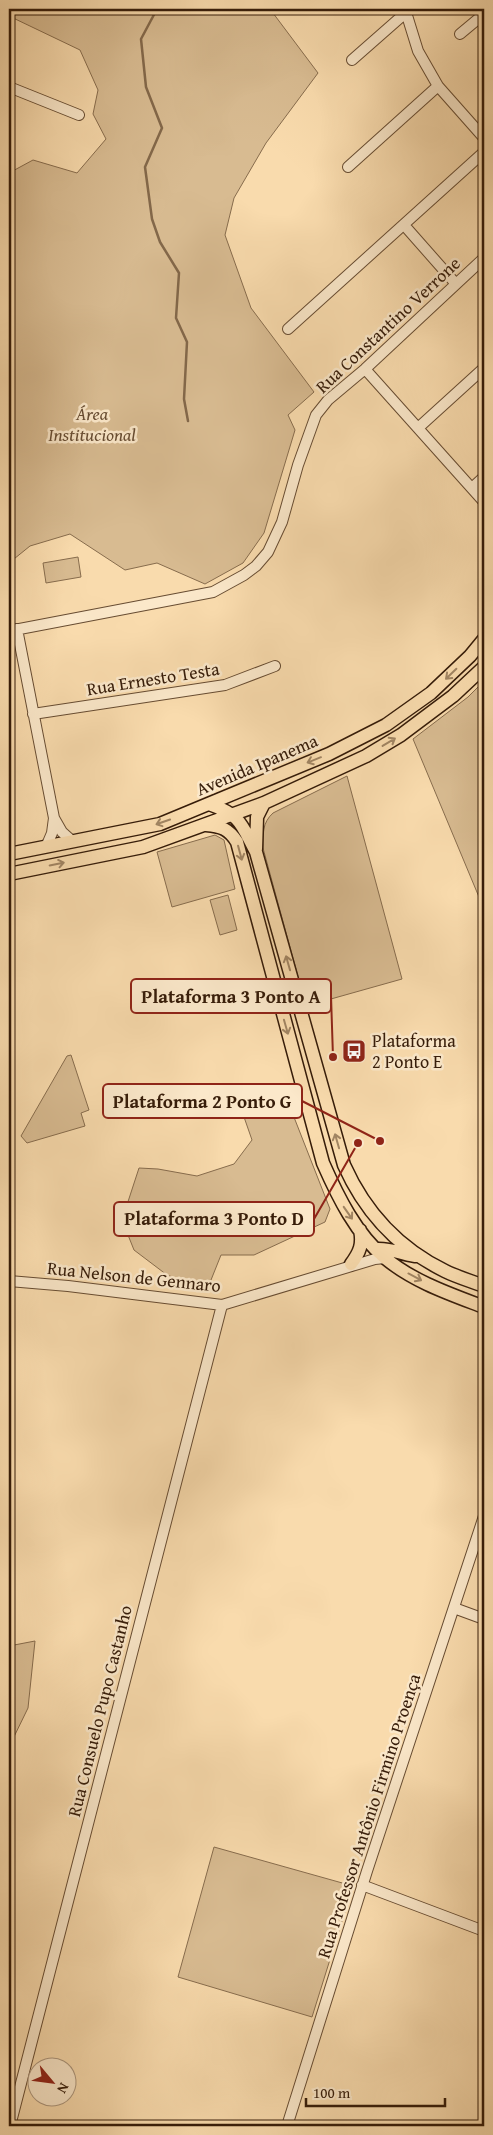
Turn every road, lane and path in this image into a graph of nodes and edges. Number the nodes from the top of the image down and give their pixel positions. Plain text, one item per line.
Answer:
1 (407, 10) edge
2 (484, 11) edge
3 (460, 34) dead end
4 (352, 60) dead end
5 (438, 86) junction
6 (9, 88) edge
7 (79, 116) dead end
8 (484, 138) edge
9 (484, 152) edge
10 (348, 167) dead end
11 (404, 226) junction
12 (484, 258) edge
13 (456, 284) junction
14 (288, 329) dead end
15 (484, 368) edge
16 (365, 369) junction
17 (418, 428) junction
18 (484, 477) edge
19 (472, 488) junction
20 (484, 502) edge
21 (13, 630) edge
22 (484, 639) edge
23 (275, 666) dead end
24 (484, 666) edge
25 (33, 714) junction
26 (264, 803) junction
27 (209, 804) junction
28 (233, 815) junction
29 (54, 818) junction
30 (206, 825) junction
31 (72, 841) junction
32 (46, 846) junction
33 (256, 852) junction
34 (9, 854) edge
35 (9, 874) edge
36 (360, 1230) junction
37 (376, 1249) junction
38 (418, 1256) junction
39 (385, 1258) junction
40 (345, 1266) junction
41 (9, 1281) edge
42 (484, 1286) edge
43 (222, 1305) junction
44 (484, 1307) edge
45 (484, 1516) edge
46 (454, 1608) junction
47 (484, 1619) edge
48 (362, 1885) junction
49 (484, 1930) edge
50 (10, 2126) edge
51 (287, 2126) edge

1 - 4 street
1 - 5 street
2 - 3 street
5 - 8 street
5 - 10 street
6 - 7 street
9 - 11 street
11 - 13 street
11 - 14 street
12 - 13 street, Rua Constantino Verrone
13 - 16 street, Rua Constantino Verrone
15 - 17 street
16 - 17 street
16 - 21 street, Rua Constantino Verrone
17 - 19 street
18 - 19 street
19 - 20 street
21 - 25 street
22 -> 27 main road, Avenida Ipanema
23 - 25 street, Rua Ernesto Testa
26 -> 24 main road, Avenida Ipanema
25 - 29 street
26 - 28 main road, Avenida Ipanema
26 - 33 main road
27 - 28 main road
27 -> 31 main road, Avenida Ipanema
28 - 30 main road, Avenida Ipanema
28 - 33 main road
29 - 31 street
29 - 32 street
35 -> 30 main road, Avenida Ipanema
30 -> 36 main road
31 - 32 main road, Avenida Ipanema
32 - 34 main road, Avenida Ipanema
38 -> 33 main road
36 - 37 main road
36 - 40 main road
37 - 38 main road
37 - 39 main road
37 - 40 street, Rua Nelson de Gennaro
38 - 42 main road
39 - 40 street, Rua Nelson de Gennaro
39 -> 44 main road
40 - 43 street, Rua Nelson de Gennaro
41 - 43 street, Rua Nelson de Gennaro
43 - 50 street, Rua Consuelo Pupo Castanho
45 - 46 street, Rua Professor Antônio Firmino Proença
46 - 47 street
46 - 48 street, Rua Professor Antônio Firmino Proença
48 - 49 street
48 - 51 street, Rua Professor Antônio Firmino Proença

